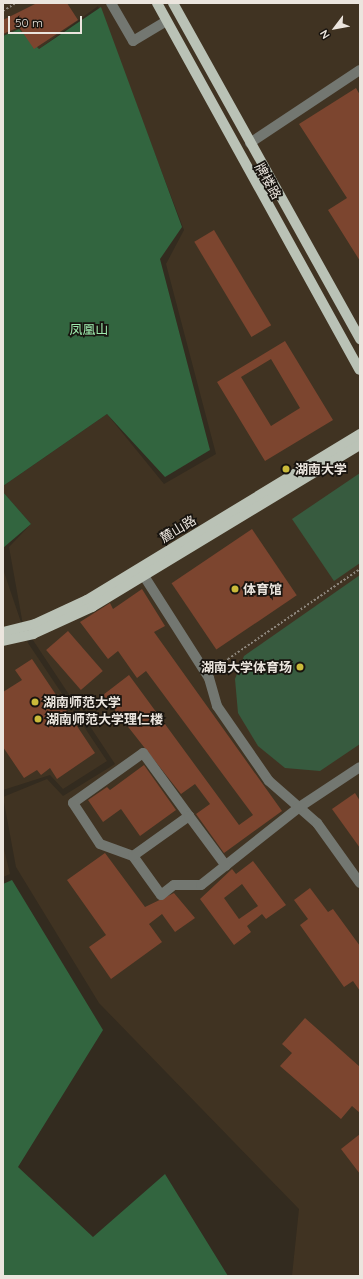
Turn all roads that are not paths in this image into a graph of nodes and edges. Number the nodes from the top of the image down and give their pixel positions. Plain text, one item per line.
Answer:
1 (111, 3) edge
2 (157, 3) edge
3 (173, 3) edge
4 (166, 21) junction
5 (360, 70) edge
6 (250, 143) junction
7 (360, 339) edge
8 (360, 370) edge
9 (360, 434) edge
10 (360, 445) edge
11 (144, 576) junction
12 (3, 632) edge
13 (3, 641) edge
14 (360, 767) edge
15 (298, 808) junction
16 (189, 816) junction
17 (133, 856) junction
18 (226, 866) junction
19 (360, 883) edge

1 - 4 street
2 - 4 main road, 牌楼路
3 - 6 main road, 牌楼路
4 - 8 main road, 牌楼路
5 - 6 street
6 - 7 main road, 牌楼路
9 - 12 main road, 麓山路
10 - 11 main road, 麓山路
11 - 13 main road, 麓山路
11 - 15 street
14 - 15 street
15 - 18 street
15 - 19 street
16 - 17 street
16 - 17 street
16 - 18 street
17 - 18 street

